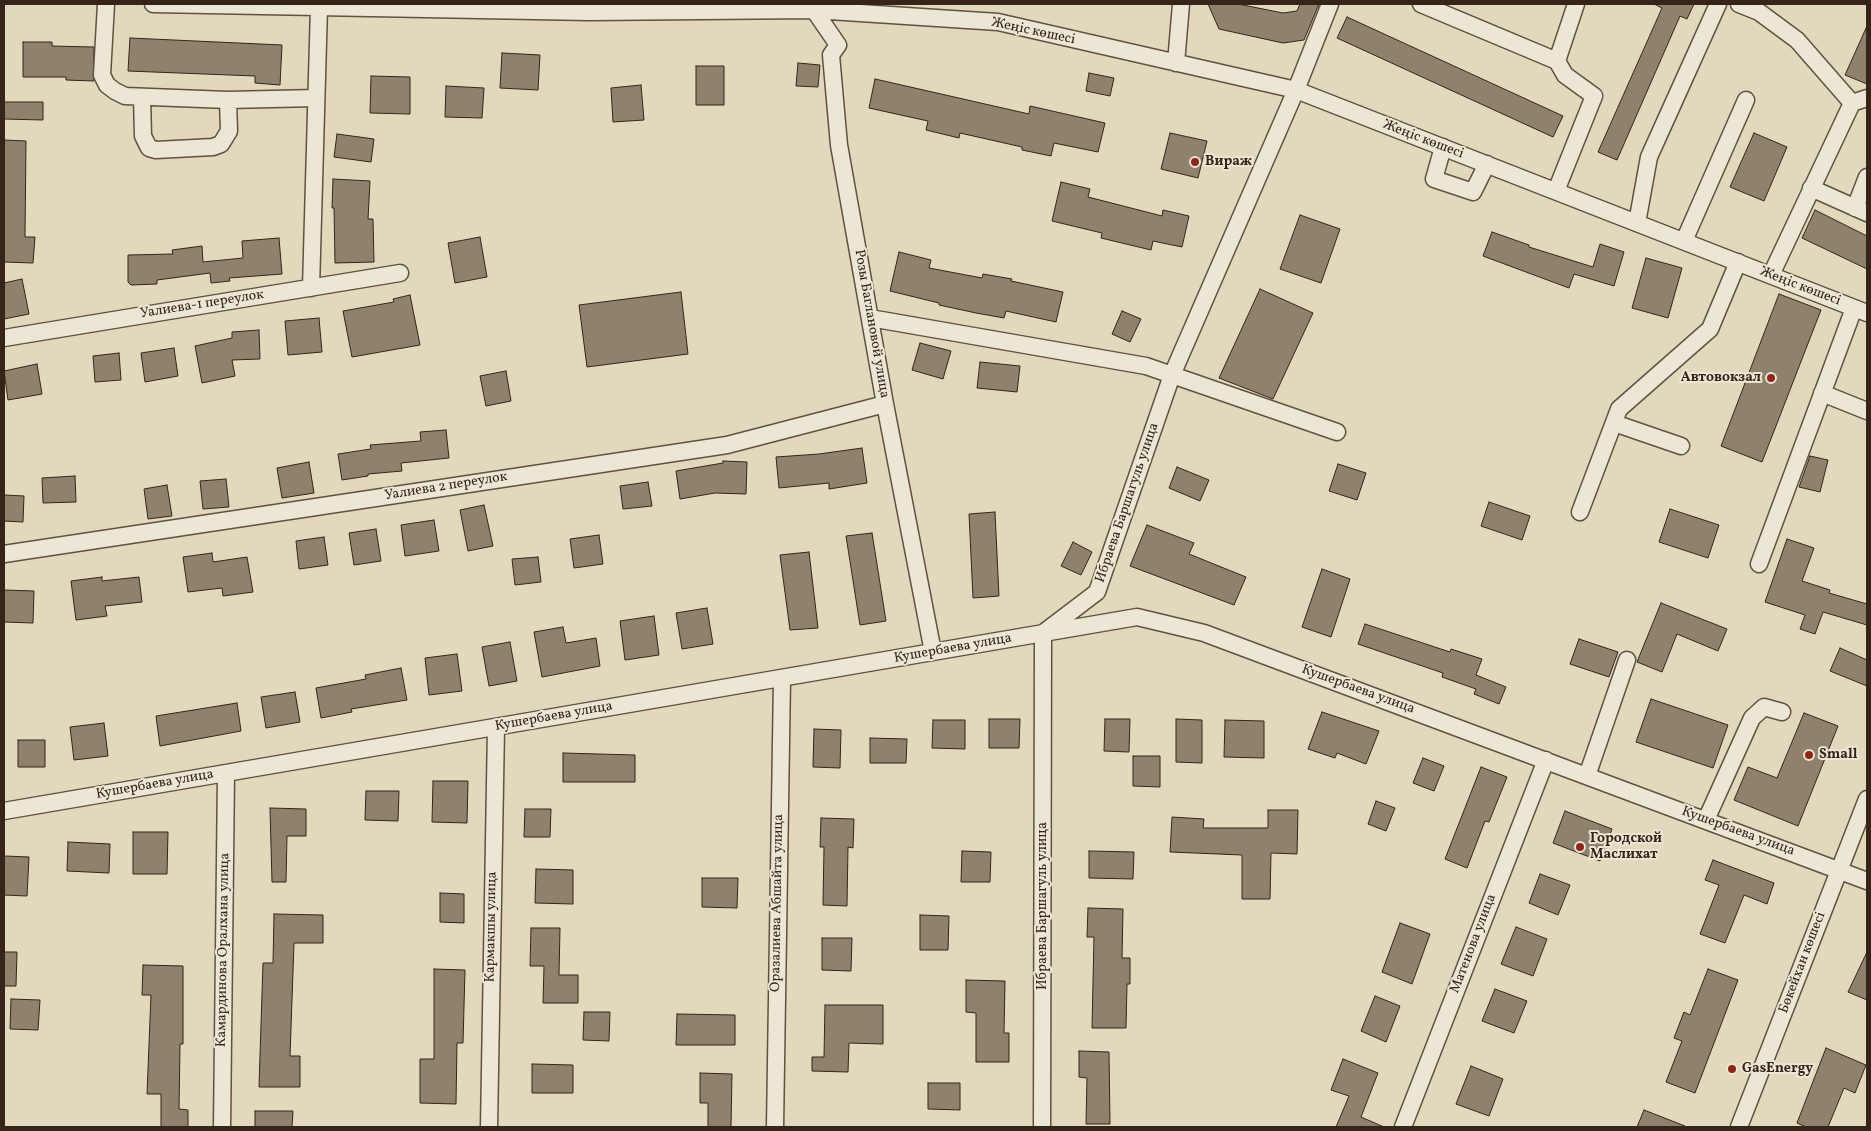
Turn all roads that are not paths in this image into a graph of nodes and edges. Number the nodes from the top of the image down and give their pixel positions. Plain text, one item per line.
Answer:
1 (106, 4) edge
2 (153, 4) edge
3 (190, 4) edge
4 (1182, 4) edge
5 (1330, 4) edge
6 (1421, 4) edge
7 (1576, 4) edge
8 (1718, 4) edge
9 (1739, 4) edge
10 (379, 6) edge
11 (319, 7) junction
12 (814, 7) edge
13 (589, 8) edge
14 (1557, 61) junction
15 (1176, 63) junction
16 (1296, 90) junction
17 (142, 96) junction
18 (316, 98) junction
19 (228, 100) junction
20 (1746, 100) dead end
21 (1860, 100) edge
22 (1443, 147) junction
23 (1487, 164) junction
24 (1867, 178) edge
25 (1811, 188) junction
26 (1556, 191) junction
27 (1861, 211) edge
28 (1637, 223) junction
29 (1684, 241) junction
30 (1738, 262) junction
31 (400, 273) dead end
32 (1771, 275) junction
33 (311, 288) junction
34 (1860, 310) edge
35 (870, 318) junction
36 (4, 338) edge
37 (1172, 375) junction
38 (1822, 394) junction
39 (884, 404) junction
40 (1867, 411) edge
41 (1614, 422) junction
42 (1337, 432) dead end
43 (1681, 446) dead end
44 (1580, 512) dead end
45 (4, 554) edge
46 (1759, 564) dead end
47 (1043, 633) junction
48 (933, 652) junction
49 (1628, 660) dead end
50 (782, 678) junction
51 (1782, 712) dead end
52 (496, 727) junction
53 (1546, 760) junction
54 (226, 773) junction
55 (1587, 776) junction
56 (1867, 799) edge
57 (4, 812) edge
58 (1706, 820) junction
59 (1839, 870) junction
60 (1867, 881) edge
61 (222, 1127) edge
62 (489, 1127) edge
63 (775, 1127) edge
64 (1042, 1127) edge
65 (1403, 1127) edge
66 (1739, 1127) edge

1 - 17 street
2 - 3 street, Жеңіс көшесі
3 - 11 street, Жеңіс көшесі
4 - 15 street
5 - 16 street, Ибраева Баршагуль улица
6 - 14 street
7 - 14 street
8 - 28 street
9 - 21 street
10 - 11 street, Жеңіс көшесі
10 - 13 street, Жеңіс көшесі
11 - 18 street
12 - 13 street, Жеңіс көшесі
12 - 15 street, Жеңіс көшесі
12 - 35 street, Розы Баглановой улица
14 - 26 street
15 - 16 street, Жеңіс көшесі
16 - 22 street, Жеңіс көшесі
16 - 37 street, Ибраева Баршагуль улица
17 - 19 street
17 - 19 street
18 - 19 street
18 - 33 street
20 - 29 street
21 - 25 street
22 - 23 street, Жеңіс көшесі
22 - 23 street
23 - 26 street, Жеңіс көшесі
24 - 27 street
25 - 27 street
25 - 32 street
26 - 28 street, Жеңіс көшесі
28 - 29 street, Жеңіс көшесі
29 - 30 street, Жеңіс көшесі
30 - 32 street, Жеңіс көшесі
30 - 41 street
31 - 33 street, Уалиева-1 переулок
32 - 34 street, Жеңіс көшесі
33 - 36 street, Уалиева-1 переулок
34 - 38 street
35 - 37 street
35 - 39 street, Розы Баглановой улица
37 - 42 street
37 - 47 street, Ибраева Баршагуль улица
38 - 40 street
38 - 46 street
39 - 45 street, Уалиева 2 переулок
39 - 48 street, Розы Баглановой улица
41 - 43 street
41 - 44 street
47 - 48 street, Кушербаева улица
47 - 53 street, Кушербаева улица
47 - 64 street, Ибраева Баршагуль улица
48 - 50 street, Кушербаева улица
49 - 55 street
50 - 52 street, Кушербаева улица
50 - 63 street, Оразалиева Абшайта улица
51 - 58 street
52 - 54 street, Кушербаева улица
52 - 62 street, Кармакшы улица
53 - 55 street, Кушербаева улица
53 - 65 street, Матенова улица
54 - 57 street, Кушербаева улица
54 - 61 street, Камардинова Оралхана улица
55 - 58 street, Кушербаева улица
56 - 59 street, Бөкейхан көшесі
58 - 59 street, Кушербаева улица
59 - 60 street, Кушербаева улица
59 - 66 street, Бөкейхан көшесі

